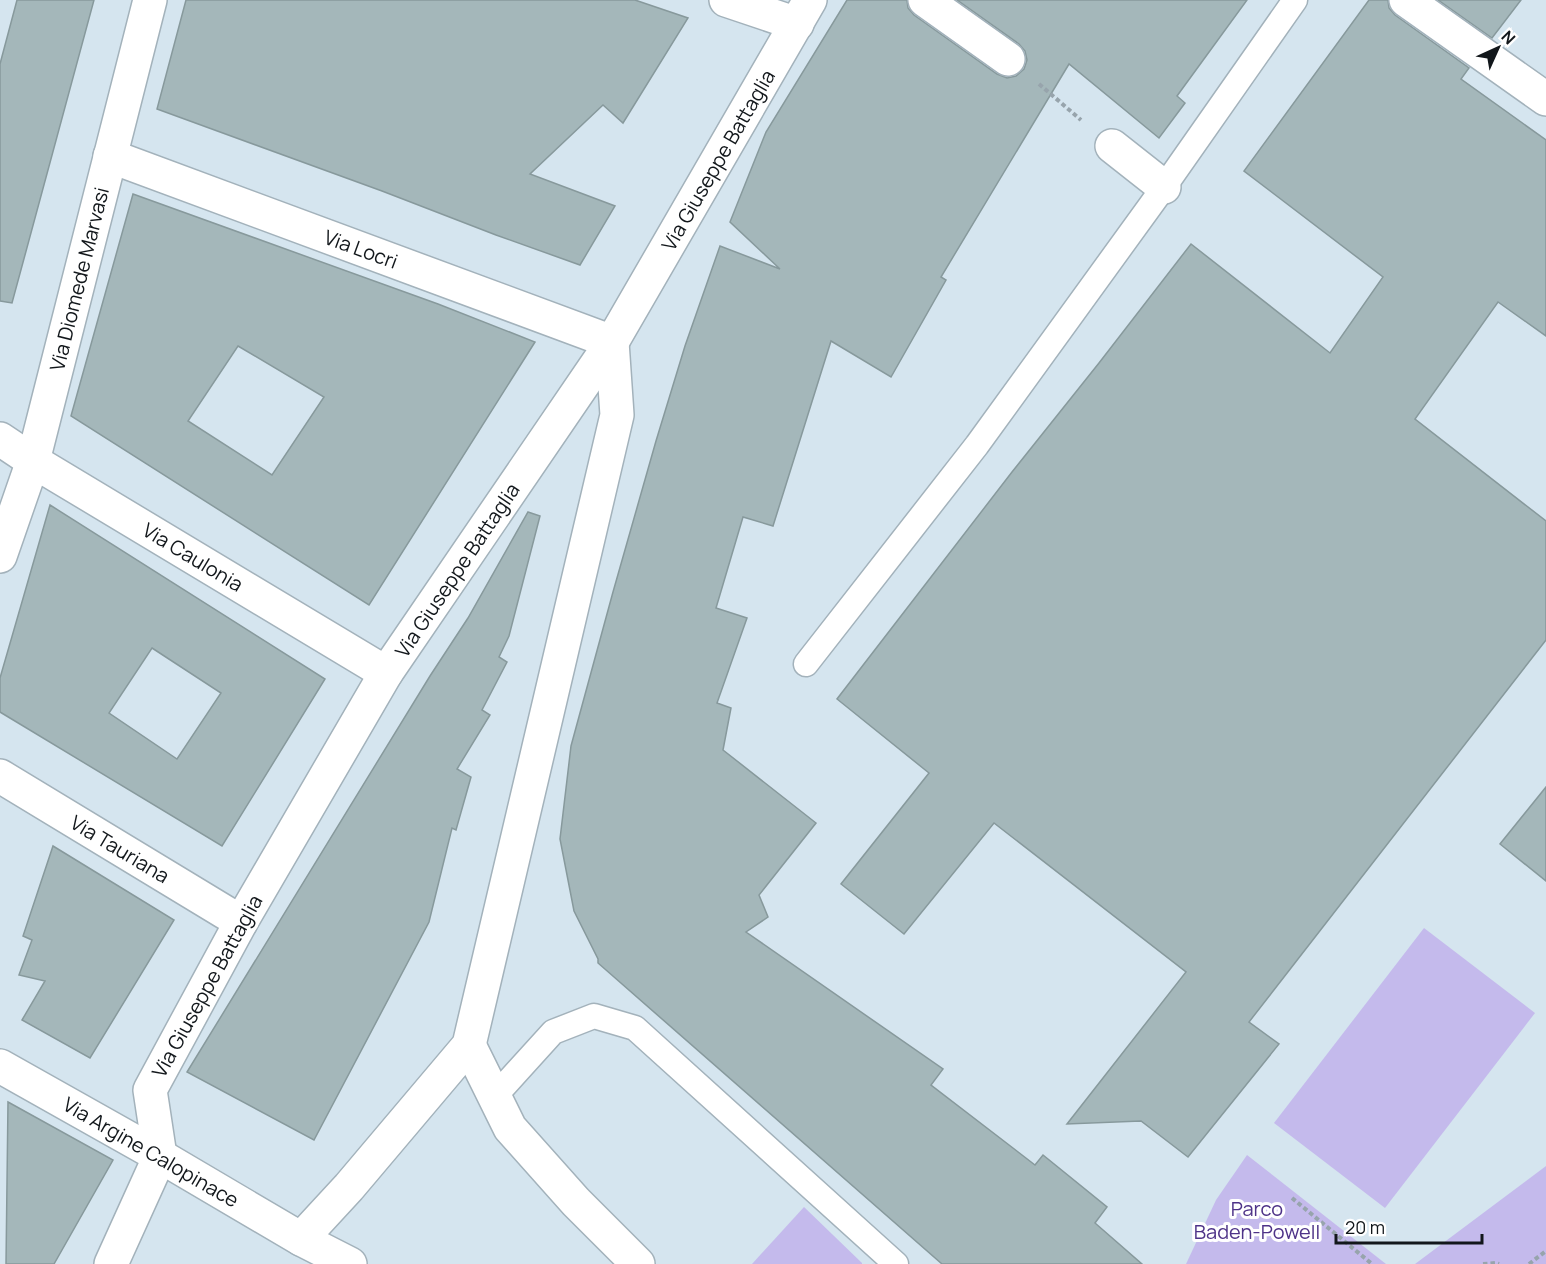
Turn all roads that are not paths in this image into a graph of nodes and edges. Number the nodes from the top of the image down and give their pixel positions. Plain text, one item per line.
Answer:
1 (150, 0) edge
2 (726, 0) edge
3 (925, 0) edge
4 (1295, 0) edge
5 (1406, 0) edge
6 (804, 12) edge
7 (1008, 59) road end
8 (1546, 99) edge
9 (1112, 146) road end
10 (111, 156) junction
11 (1164, 187) junction
12 (612, 342) junction
13 (0, 439) edge
14 (33, 461) junction
15 (0, 556) edge
16 (806, 664) dead end
17 (386, 673) junction
18 (0, 776) edge
19 (241, 922) junction
20 (469, 1045) junction
21 (0, 1066) edge
22 (494, 1097) junction
23 (160, 1156) junction
24 (294, 1251) edge
25 (111, 1264) edge
26 (350, 1264) edge
27 (638, 1264) edge
28 (896, 1264) edge

1 - 10 street, Via Diomede Marvasi
2 - 6 street
3 - 7 street
4 - 11 lane
5 - 8 street
6 - 12 street, Via Giuseppe Battaglia
9 - 11 street
10 - 12 street, Via Locri
10 - 14 street, Via Diomede Marvasi
11 - 16 lane
12 - 17 street, Via Giuseppe Battaglia
12 - 20 street
13 - 14 street, Via Caulonia
14 - 15 street, Via Diomede Marvasi
14 - 17 street, Via Caulonia
17 - 19 street, Via Giuseppe Battaglia
18 - 19 street, Via Tauriana
19 - 23 street, Via Giuseppe Battaglia
20 - 22 street
20 - 24 street
21 - 23 street, Via Argine Calopinace
22 - 27 street
22 - 28 lane
23 - 24 street, Via Argine Calopinace
23 - 25 street
24 - 26 street, Via Argine Calopinace

